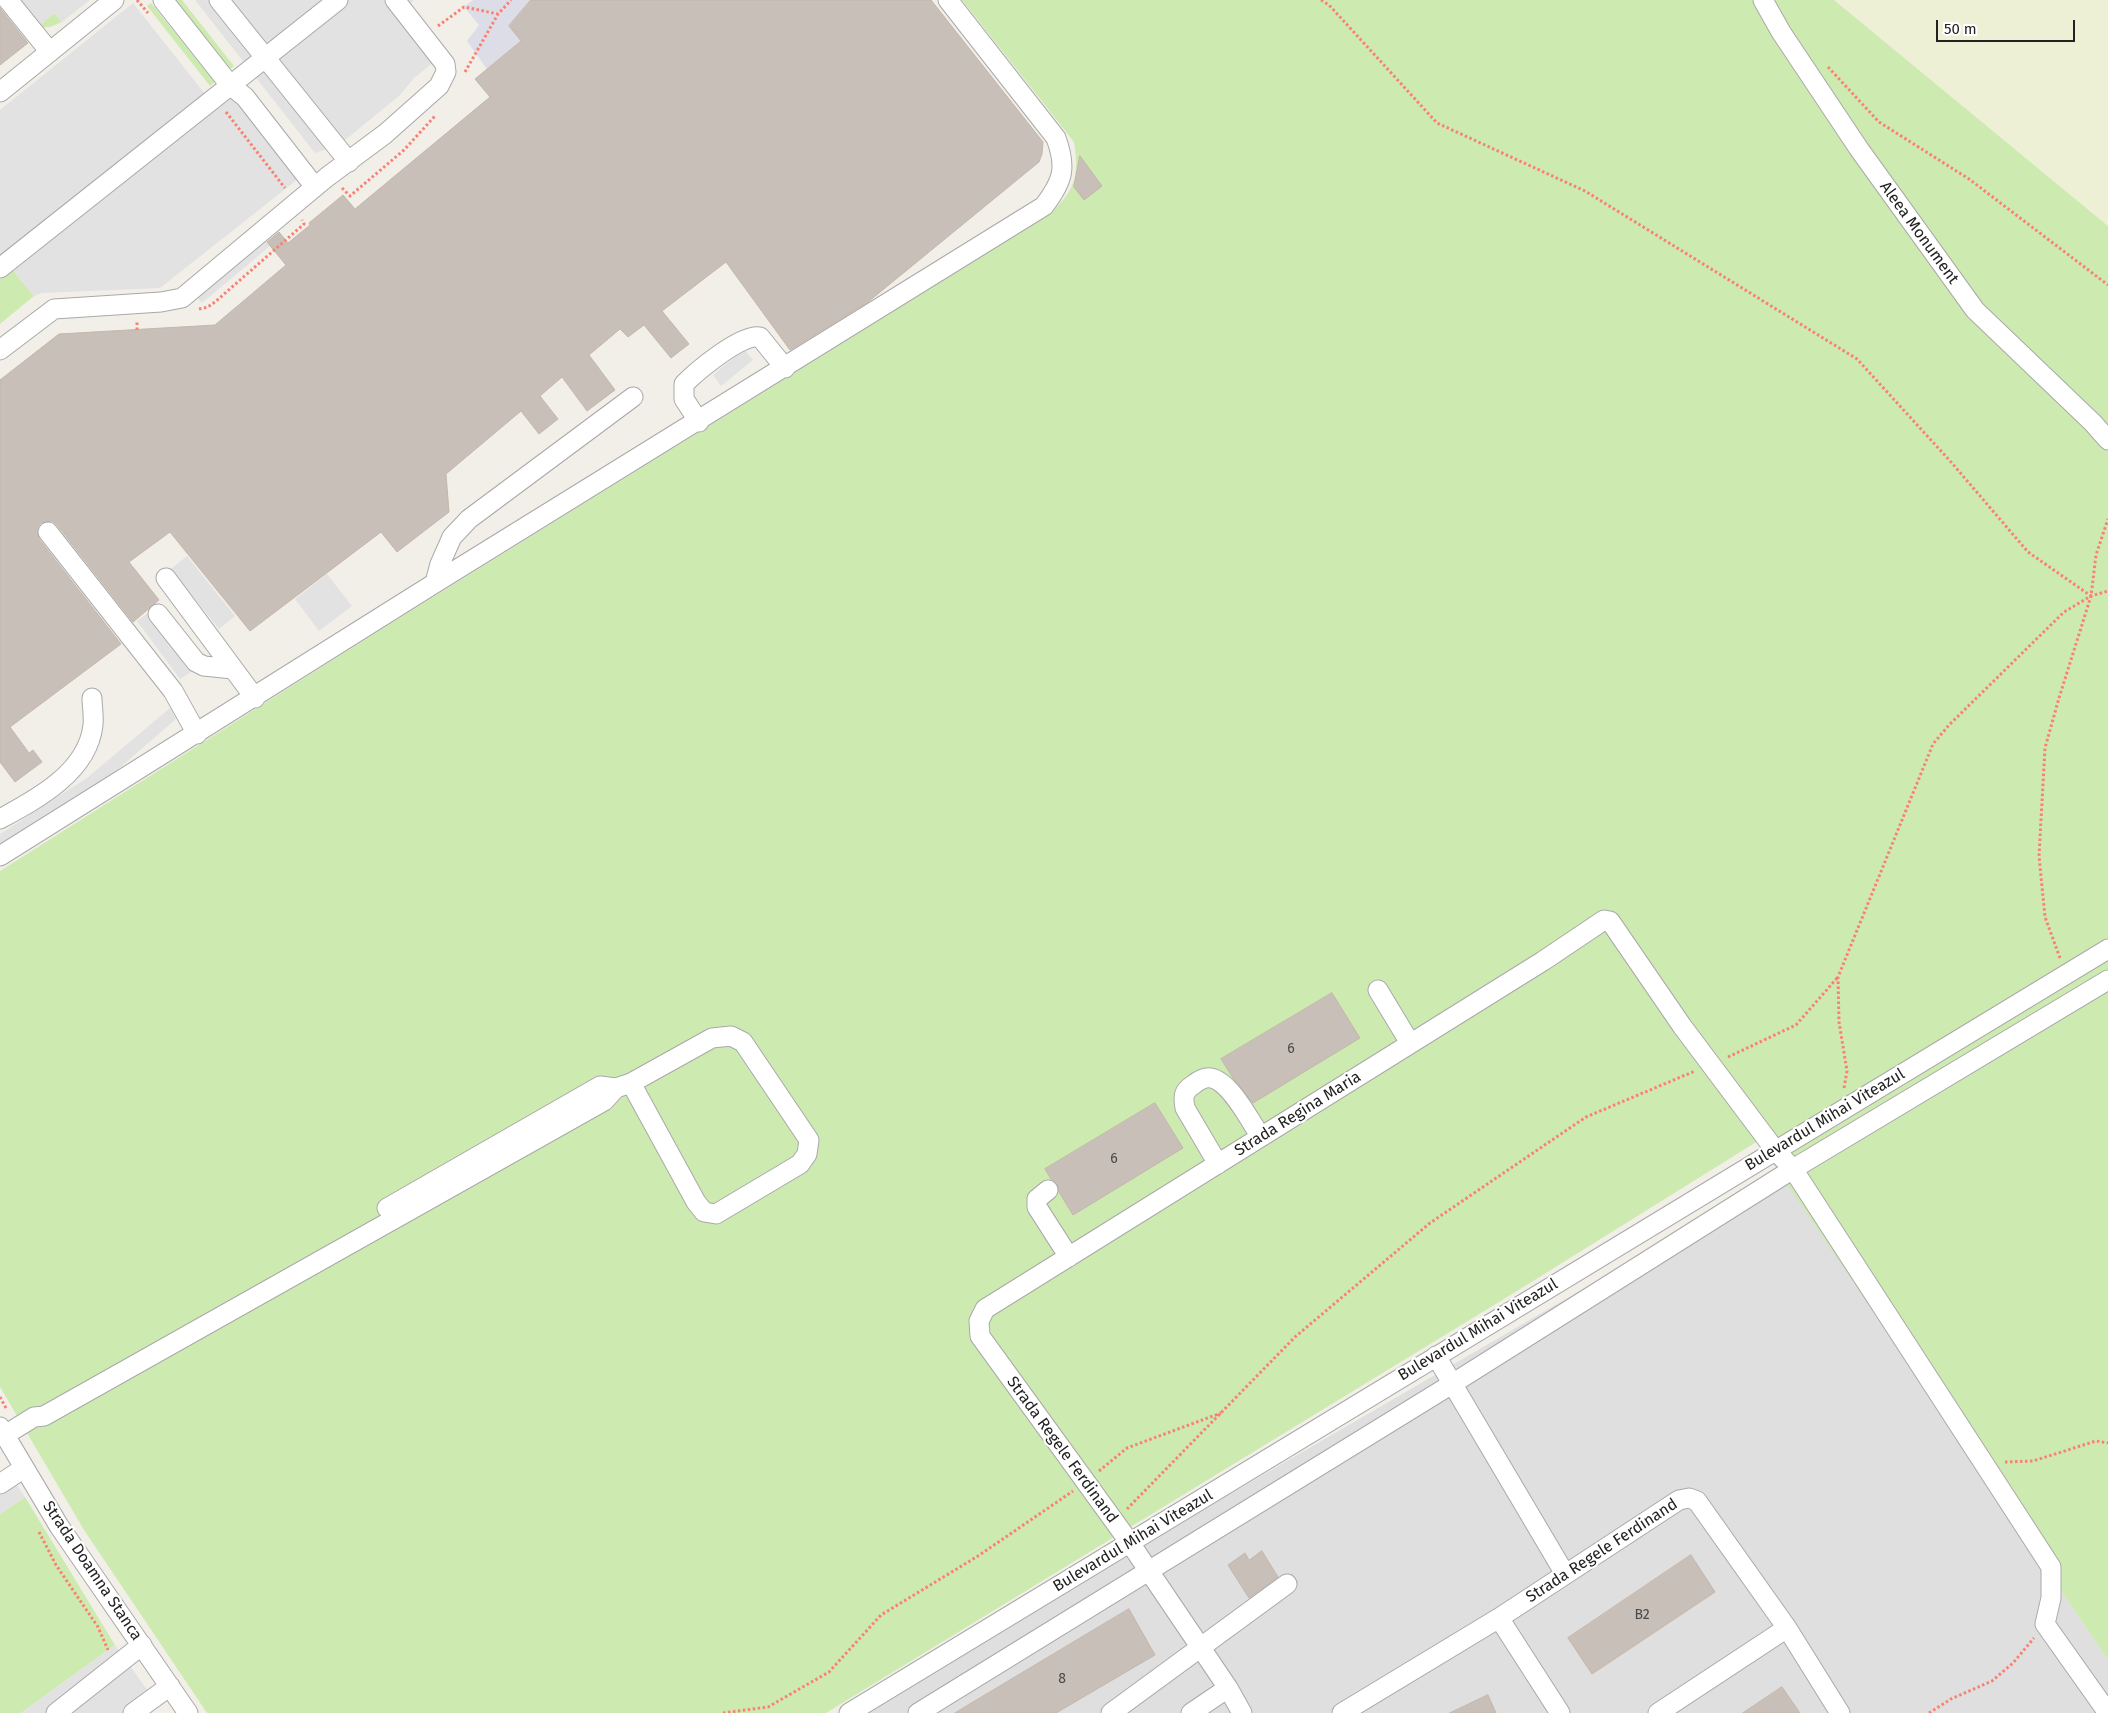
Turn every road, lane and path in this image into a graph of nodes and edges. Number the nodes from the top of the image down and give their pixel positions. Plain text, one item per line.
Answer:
1 (8, 0) edge
2 (163, 0) edge
3 (219, 0) edge
4 (338, 0) edge
5 (396, 0) edge
6 (948, 0) edge
7 (1320, 0) edge
8 (1763, 0) edge
9 (110, 1) edge
10 (498, 14) dead end
11 (438, 27) dead end
12 (50, 52) junction
13 (265, 58) junction
14 (1823, 61) dead end
15 (230, 85) junction
16 (0, 92) edge
17 (349, 162) junction
18 (315, 187) junction
19 (0, 268) edge
20 (2108, 285) edge
21 (0, 350) edge
22 (785, 368) junction
23 (633, 397) dead end
24 (699, 422) junction
25 (2108, 440) edge
26 (2108, 519) edge
27 (48, 532) dead end
28 (166, 578) dead end
29 (435, 583) junction
30 (2108, 591) edge
31 (2091, 596) junction
32 (158, 614) dead end
33 (233, 669) junction
34 (92, 698) dead end
35 (255, 698) junction
36 (197, 734) junction
37 (0, 819) edge
38 (0, 856) edge
39 (2108, 949) edge
40 (2084, 964) junction
41 (2066, 974) junction
42 (1838, 977) junction
43 (2103, 983) edge
44 (1378, 990) dead end
45 (1410, 1043) junction
46 (1711, 1064) junction
47 (623, 1085) junction
48 (1838, 1113) junction
49 (1261, 1136) junction
50 (1775, 1150) junction
51 (1218, 1164) junction
52 (1793, 1169) junction
53 (1048, 1190) dead end
54 (1069, 1257) junction
55 (985, 1309) joint
56 (1436, 1356) junction
57 (1452, 1384) junction
58 (1224, 1412) junction
59 (2, 1431) edge
60 (2108, 1443) edge
61 (1984, 1463) junction
62 (24, 1468) junction
63 (1086, 1482) junction
64 (0, 1484) edge
65 (1114, 1523) junction
66 (35, 1524) dead end
67 (1130, 1543) junction
68 (1149, 1571) junction
69 (1565, 1574) junction
70 (1287, 1584) dead end
71 (1499, 1618) junction
72 (2045, 1624) junction
73 (1786, 1628) junction
74 (142, 1645) junction
75 (1200, 1648) junction
76 (118, 1665) junction
77 (170, 1686) junction
78 (1228, 1688) junction
79 (872, 1707) edge
80 (929, 1710) edge
81 (56, 1713) edge
82 (133, 1713) edge
83 (188, 1713) edge
84 (723, 1713) edge
85 (849, 1713) edge
86 (1111, 1713) edge
87 (1191, 1713) edge
88 (1242, 1713) edge
89 (1342, 1713) edge
90 (1560, 1713) edge
91 (1658, 1713) edge
92 (1840, 1713) edge
93 (1929, 1713) edge
94 (2108, 1713) edge

1 - 12 street
2 - 15 street
3 - 13 street
4 - 13 street
5 - 17 street
6 - 22 street
7 - 31 path
8 - 25 street, Aleea Monument
9 - 12 street
10 - 11 path
12 - 16 street
13 - 15 street
13 - 17 street
14 - 20 path
15 - 18 street
15 - 19 street
17 - 18 street
18 - 21 street
22 - 24 street
22 - 24 street
23 - 29 street
24 - 29 street
26 - 31 path
27 - 36 street
28 - 33 street
29 - 35 street
30 - 31 path
31 - 41 path
31 - 42 path
32 - 33 street
33 - 35 street
34 - 37 street
35 - 36 street
36 - 38 street
39 - 40 street, Bulevardul Mihai Viteazul
40 - 41 street, Bulevardul Mihai Viteazul
40 - 43 street
41 - 48 street, Bulevardul Mihai Viteazul
42 - 46 path
42 - 48 path
43 - 52 street, Bulevardul Mihai Viteazul
44 - 45 street
45 - 46 street, Strada Regina Maria
45 - 49 street, Strada Regina Maria
46 - 50 street
46 - 58 path
47 - 47 street
47 - 59 street
48 - 50 street, Bulevardul Mihai Viteazul
49 - 51 street, Strada Regina Maria
49 - 51 street
50 - 52 street
50 - 56 street, Bulevardul Mihai Viteazul
51 - 54 street, Strada Regina Maria
52 - 57 street, Bulevardul Mihai Viteazul
52 - 61 street
53 - 54 street
54 - 55 street, Strada Regina Maria
55 - 63 street, Strada Regele Ferdinand
56 - 57 street
56 - 67 street, Bulevardul Mihai Viteazul
57 - 68 street, Bulevardul Mihai Viteazul
57 - 69 street
58 - 63 path
58 - 65 path
59 - 62 street, Strada Doamna Stanca
60 - 61 path
61 - 72 street
62 - 64 street
62 - 74 street, Strada Doamna Stanca
63 - 65 street, Strada Regele Ferdinand
63 - 84 path
65 - 67 street, Strada Regele Ferdinand
66 - 76 path
67 - 68 street, Strada Regele Ferdinand
67 - 79 street, Bulevardul Mihai Viteazul
68 - 75 street, Strada Regele Ferdinand
68 - 80 street, Bulevardul Mihai Viteazul
69 - 71 street, Strada Regele Ferdinand
69 - 73 street, Strada Regele Ferdinand
70 - 75 street
71 - 89 street, Strada Regele Ferdinand
71 - 90 street
72 - 93 path
72 - 94 street
73 - 91 street
73 - 92 street, Strada Regele Ferdinand
74 - 76 street
74 - 77 street, Strada Doamna Stanca
75 - 78 street, Strada Regele Ferdinand
75 - 86 street
76 - 81 street
77 - 82 street
77 - 83 street, Strada Doamna Stanca
78 - 87 street
78 - 88 street, Strada Regele Ferdinand
79 - 85 street, Bulevardul Mihai Viteazul

